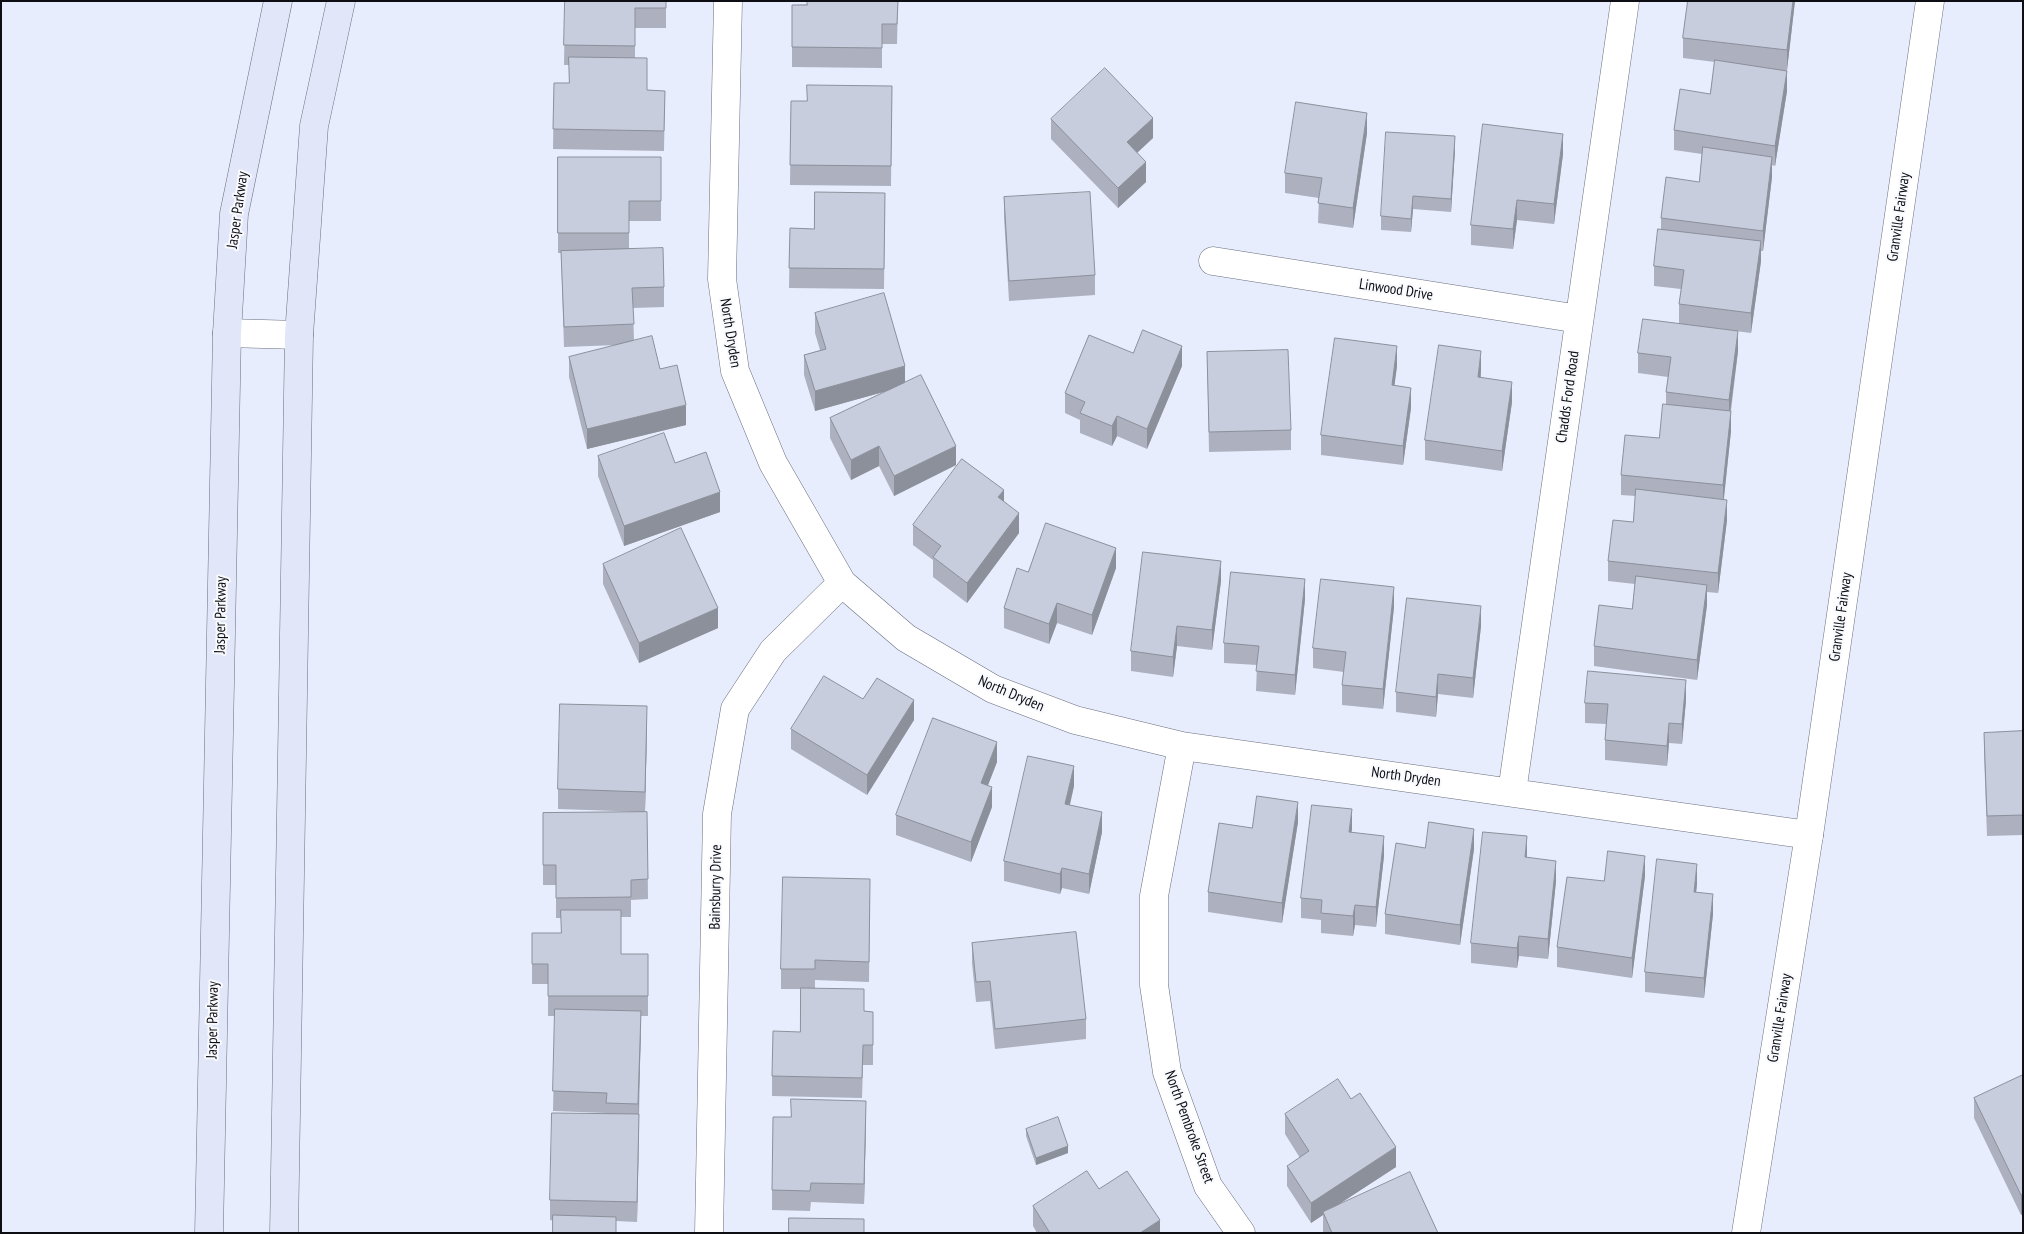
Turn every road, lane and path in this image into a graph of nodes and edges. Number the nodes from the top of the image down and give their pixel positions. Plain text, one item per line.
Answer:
1 (278, 1) edge
2 (341, 1) edge
3 (728, 1) edge
4 (1625, 1) edge
5 (1930, 1) edge
6 (1214, 261) dead end
7 (1579, 319) junction
8 (227, 333) junction
9 (299, 335) junction
10 (842, 582) junction
11 (1182, 746) junction
12 (1512, 792) junction
13 (1809, 835) junction
14 (209, 1233) edge
15 (284, 1233) edge
16 (709, 1233) edge
17 (1241, 1233) edge
18 (1746, 1233) edge

1 - 8 main road, Jasper Parkway
2 - 9 main road
3 - 10 street, North Dryden
4 - 7 street, Chadds Ford Road
5 - 13 street, Granville Fairway
6 - 7 street, Linwood Drive
7 - 12 street, Chadds Ford Road
8 - 9 street
8 - 14 main road, Jasper Parkway
9 - 15 main road
10 - 11 street, North Dryden
10 - 16 street, Bainsburry Drive
11 - 12 street, North Dryden
11 - 17 street, North Pembroke Street
12 - 13 street, North Dryden
13 - 18 street, Granville Fairway

